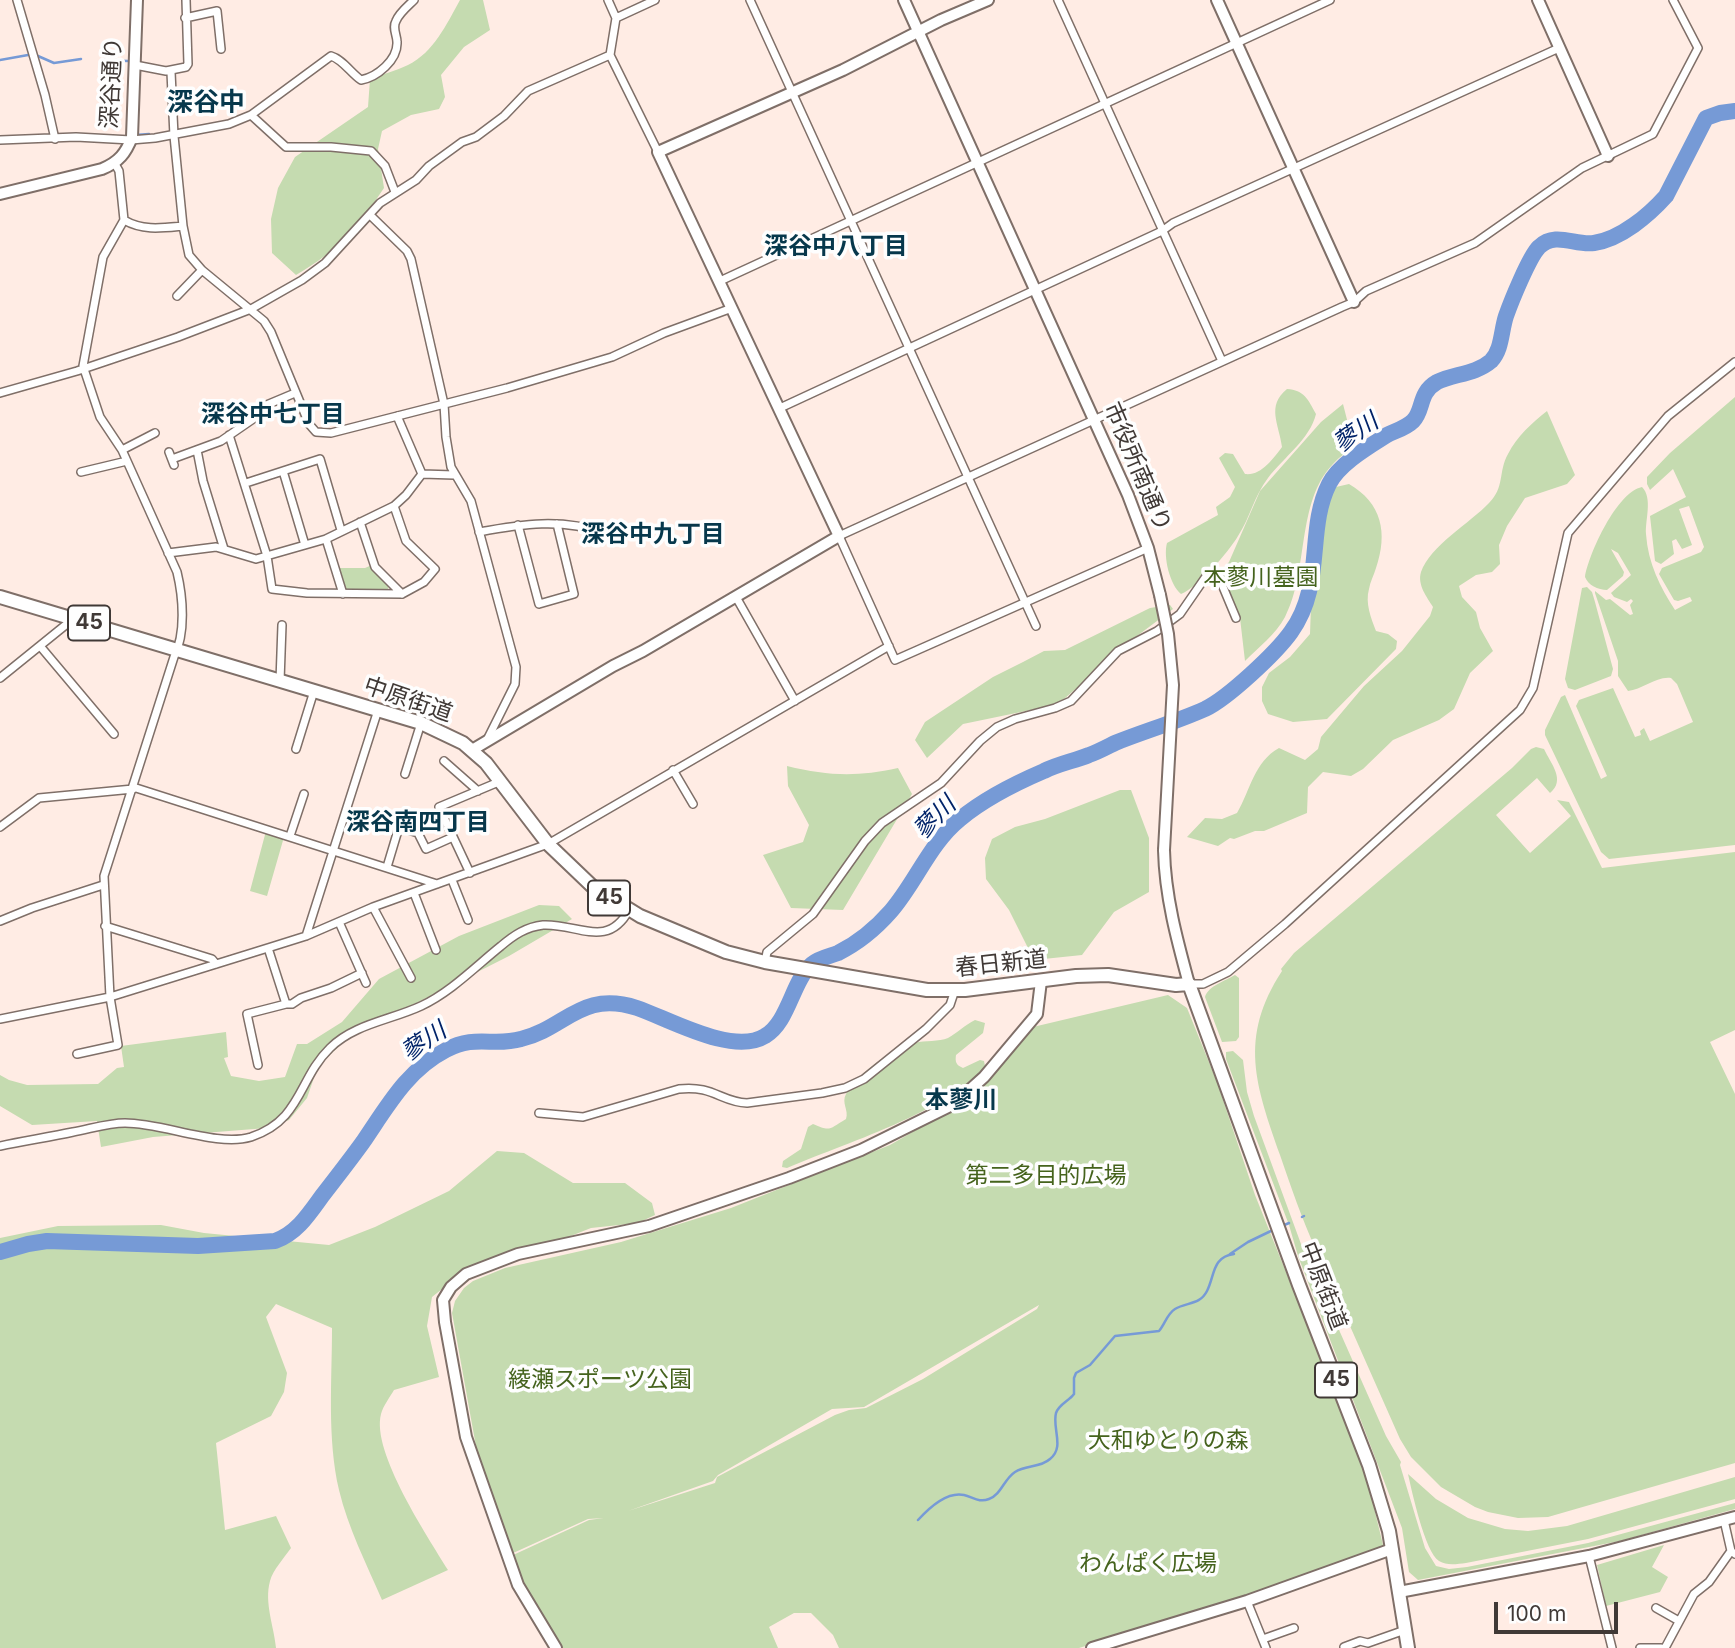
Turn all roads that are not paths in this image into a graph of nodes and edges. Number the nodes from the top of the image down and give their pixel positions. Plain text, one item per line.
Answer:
1 (17, 0) edge
2 (137, 0) edge
3 (186, 0) edge
4 (414, 0) edge
5 (608, 0) edge
6 (655, 0) edge
7 (750, 0) edge
8 (904, 0) edge
9 (988, 0) edge
10 (1058, 0) edge
11 (1217, 0) edge
12 (1330, 0) edge
13 (1538, 0) edge
14 (1675, 1) edge
15 (185, 18) junction
16 (616, 18) junction
17 (919, 32) junction
18 (1237, 44) junction
19 (221, 48) dead end
20 (1559, 48) junction
21 (610, 55) junction
22 (135, 65) junction
23 (172, 72) junction
24 (793, 93) junction
25 (1105, 105) junction
26 (251, 115) junction
27 (132, 136) junction
28 (174, 136) junction
29 (55, 139) junction
30 (0, 140) edge
31 (658, 152) junction
32 (1608, 156) junction
33 (978, 162) junction
34 (115, 164) junction
35 (1293, 168) junction
36 (395, 192) junction
37 (0, 194) edge
38 (370, 215) junction
39 (124, 220) junction
40 (850, 221) junction
41 (183, 226) junction
42 (1162, 231) junction
43 (202, 270) junction
44 (720, 281) junction
45 (1035, 290) junction
46 (177, 296) dead end
47 (1354, 302) junction
48 (732, 308) junction
49 (251, 309) junction
50 (909, 348) junction
51 (1222, 360) junction
52 (1735, 362) edge
53 (83, 368) junction
54 (0, 393) edge
55 (295, 393) junction
56 (444, 404) junction
57 (780, 408) junction
58 (397, 416) junction
59 (1095, 418) junction
60 (155, 433) dead end
61 (229, 435) junction
62 (122, 450) junction
63 (197, 450) junction
64 (172, 459) dead end
65 (127, 461) junction
66 (283, 471) junction
67 (81, 472) dead end
68 (422, 474) junction
69 (454, 475) junction
70 (968, 477) junction
71 (246, 483) junction
72 (394, 506) junction
73 (360, 522) junction
74 (556, 524) junction
75 (518, 525) junction
76 (341, 530) junction
77 (479, 532) junction
78 (604, 533) dead end
79 (839, 536) junction
80 (326, 538) junction
81 (305, 545) junction
82 (1148, 548) junction
83 (225, 549) junction
84 (168, 553) junction
85 (267, 556) junction
86 (343, 594) junction
87 (402, 594) junction
88 (0, 597) edge
89 (736, 597) junction
90 (1025, 603) junction
91 (1236, 618) dead end
92 (74, 619) junction
93 (282, 625) dead end
94 (1036, 626) dead end
95 (40, 646) junction
96 (889, 646) junction
97 (178, 650) junction
98 (0, 678) edge
99 (280, 681) junction
100 (314, 691) junction
101 (794, 701) junction
102 (378, 710) junction
103 (421, 723) junction
104 (114, 734) dead end
105 (486, 742) junction
106 (296, 749) dead end
107 (472, 750) junction
108 (444, 761) dead end
109 (673, 770) junction
110 (405, 774) dead end
111 (502, 781) junction
112 (133, 788) junction
113 (478, 791) junction
114 (304, 794) dead end
115 (693, 804) dead end
116 (0, 827) edge
117 (290, 836) junction
118 (453, 836) junction
119 (548, 844) junction
120 (333, 849) junction
121 (387, 867) junction
122 (470, 873) junction
123 (452, 880) junction
124 (103, 885) junction
125 (438, 885) junction
126 (414, 893) junction
127 (373, 907) junction
128 (629, 910) junction
129 (468, 920) dead end
130 (0, 921) edge
131 (339, 922) junction
132 (105, 926) junction
133 (306, 936) junction
134 (268, 948) junction
135 (436, 950) dead end
136 (765, 962) junction
137 (216, 964) junction
138 (818, 971) joint
139 (362, 973) junction
140 (411, 978) dead end
141 (1041, 981) junction
142 (366, 982) dead end
143 (1189, 984) junction
144 (955, 990) junction
145 (110, 997) junction
146 (286, 1004) junction
147 (0, 1019) edge
148 (77, 1054) dead end
149 (258, 1065) dead end
150 (539, 1114) dead end
151 (0, 1146) edge
152 (1730, 1518) edge
153 (1392, 1549) junction
154 (1733, 1552) edge
155 (1589, 1556) junction
156 (1399, 1592) junction
157 (1247, 1601) junction
158 (1656, 1608) dead end
159 (1679, 1621) junction
160 (1294, 1628) dead end
161 (1405, 1630) junction
162 (1263, 1639) junction
163 (1344, 1647) edge
164 (556, 1648) edge
165 (1092, 1648) edge
166 (1266, 1648) edge
167 (1408, 1648) edge
168 (1612, 1648) edge
169 (1640, 1648) edge
170 (1663, 1648) edge

1 - 29 street
2 - 22 street, 深谷通り
3 - 15 street
4 - 26 street
5 - 16 street
6 - 16 street
7 - 24 street
8 - 17 street, 市役所南通り
9 - 17 street
10 - 25 street
11 - 18 street
12 - 18 street
13 - 20 street
14 - 32 street
15 - 19 street
15 - 23 street
16 - 21 street
17 - 24 street
17 - 33 street, 市役所南通り
18 - 25 street
18 - 35 street
20 - 32 street
20 - 35 street
21 - 31 street
21 - 36 street
22 - 23 street
22 - 27 street, 深谷通り
23 - 28 street
24 - 31 street
24 - 40 street
25 - 33 street
25 - 42 street
26 - 28 street
26 - 36 street
27 - 28 street
27 - 29 street
27 - 34 street, 深谷通り
28 - 41 street
29 - 30 street
31 - 44 street
32 - 47 street
33 - 40 street
33 - 45 street, 市役所南通り
34 - 37 street
34 - 39 street
35 - 42 street
35 - 47 street
36 - 38 street
38 - 49 street
38 - 56 street
39 - 41 street
39 - 53 street
40 - 44 street
40 - 50 street
41 - 43 street
42 - 45 street
42 - 51 street
43 - 46 street
43 - 49 street
44 - 48 street
45 - 50 street
45 - 59 street, 市役所南通り
47 - 51 street
48 - 56 street
48 - 57 street
49 - 53 street
49 - 55 street
50 - 57 street
50 - 70 street
51 - 59 street
52 - 143 street
53 - 54 street
53 - 62 street
55 - 58 street
55 - 61 street
56 - 58 street
56 - 69 street
57 - 79 street
58 - 68 street
59 - 70 street
59 - 82 street, 市役所南通り
60 - 62 street
61 - 63 street
61 - 71 street
62 - 65 street
63 - 64 street
63 - 83 street
65 - 67 street
65 - 84 street
66 - 71 street
66 - 76 street
66 - 81 street
68 - 69 street
68 - 72 street
69 - 77 street
70 - 79 street
70 - 90 street
71 - 85 street
72 - 73 street
72 - 87 street
73 - 76 street
73 - 87 street
74 - 75 street
74 - 75 street
74 - 78 street
75 - 77 street
76 - 80 street
77 - 105 street
79 - 89 street
79 - 96 street
80 - 81 street
80 - 86 street
81 - 85 street
82 - 90 street
82 - 143 street, 市役所南通り, bridge
83 - 84 street
83 - 85 street
84 - 97 street
85 - 86 street
86 - 87 street
88 - 92 main road, 中原街道 / 45
89 - 101 street
89 - 105 street
90 - 94 street
90 - 96 street
91 - 136 street
92 - 95 street
92 - 97 main road, 中原街道 / 45
93 - 99 street
95 - 98 street
95 - 104 street
96 - 101 street
97 - 99 main road, 中原街道 / 45
97 - 112 street
99 - 100 main road, 中原街道 / 45
100 - 102 main road, 中原街道 / 45
100 - 106 street
101 - 109 street
102 - 103 main road, 中原街道 / 45
102 - 120 street
103 - 107 main road, 中原街道 / 45
103 - 110 street
105 - 107 street
107 - 111 main road, 中原街道 / 45
108 - 113 street
109 - 115 street
109 - 119 street
111 - 113 street
111 - 119 main road, 中原街道 / 45
112 - 116 street
112 - 117 street
112 - 124 street
113 - 118 street
114 - 117 street
117 - 120 street
118 - 121 street
118 - 122 street
119 - 122 street
119 - 128 main road, 中原街道 / 45
120 - 121 street
120 - 133 street
121 - 125 street
122 - 123 street
123 - 125 street
123 - 129 street
124 - 130 street
124 - 132 street
125 - 126 street
126 - 127 street
126 - 135 street
127 - 131 street
127 - 140 street
128 - 136 main road, 中原街道 / 45
128 - 151 street
131 - 133 street
131 - 139 street
132 - 137 street
132 - 145 street
133 - 134 street
134 - 137 street
134 - 146 street
136 - 138 main road, 中原街道 / 45
137 - 145 street
138 - 144 main road, 春日新道 / 45
139 - 142 street
139 - 146 street
141 - 143 main road, 春日新道 / 45
141 - 144 main road, 春日新道 / 45
141 - 164 street
143 - 153 main road, 中原街道 / 45
144 - 150 street
145 - 147 street
145 - 148 street
146 - 149 street
152 - 154 street
152 - 155 street
153 - 156 main road, 中原街道 / 45
153 - 157 street
154 - 159 street
155 - 156 street
155 - 168 street
156 - 161 main road, 中原街道 / 45
157 - 162 street
157 - 165 street
158 - 159 street
159 - 170 street
160 - 162 street
161 - 163 street
161 - 167 main road, 中原街道 / 45
162 - 166 street
169 - 170 street

